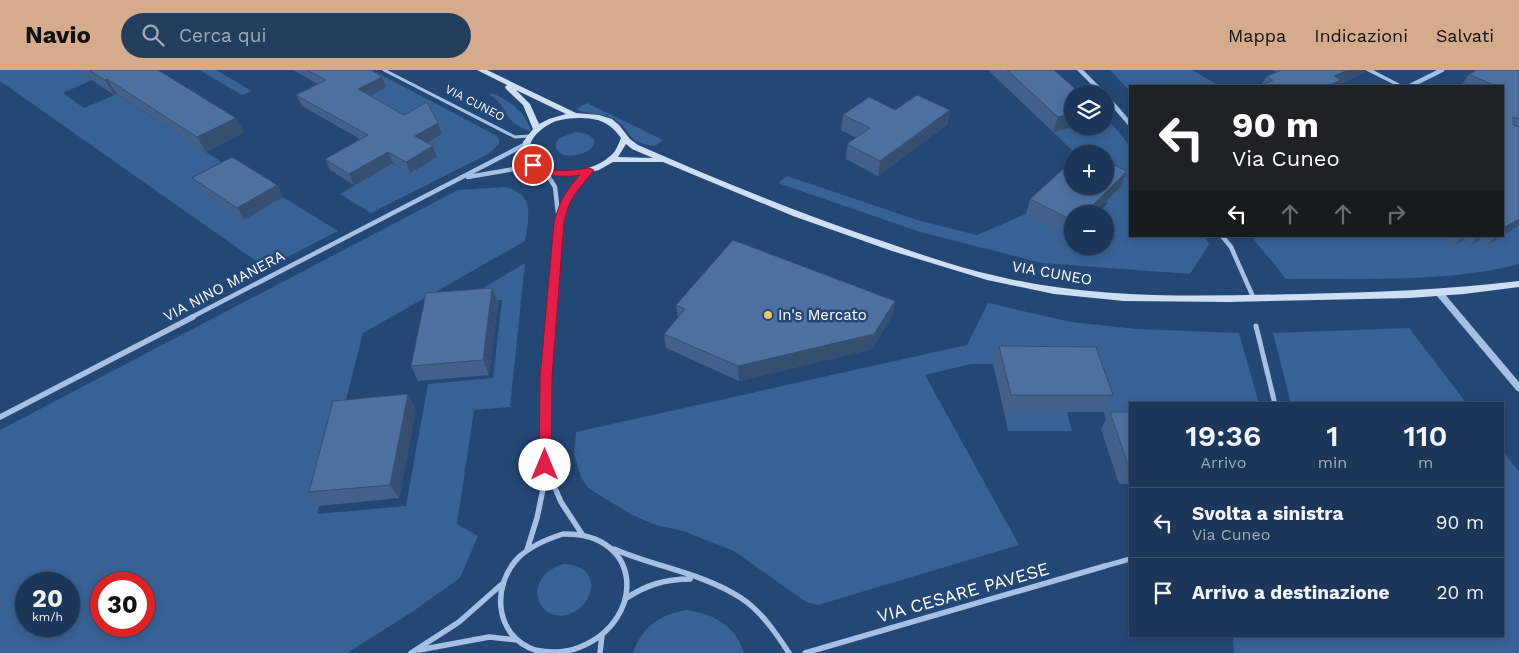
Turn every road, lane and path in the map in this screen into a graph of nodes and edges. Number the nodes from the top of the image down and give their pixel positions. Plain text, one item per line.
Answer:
1 (384, 70) edge
2 (481, 70) edge
3 (1080, 70) edge
4 (1368, 70) edge
5 (1442, 70) edge
6 (503, 81) junction
7 (1094, 85) edge
8 (1399, 85) edge
9 (1412, 85) edge
10 (1114, 106) edge
11 (576, 116) junction
12 (1129, 123) edge
13 (537, 129) junction
14 (530, 136) junction
15 (624, 139) junction
16 (526, 144) junction
17 (612, 160) junction
18 (678, 165) junction
19 (542, 170) junction
20 (589, 170) junction
21 (460, 178) junction
22 (559, 222) junction
23 (1223, 237) edge
24 (1519, 284) edge
25 (1440, 294) junction
26 (1254, 298) junction
27 (1256, 326) dead end
28 (1519, 388) edge
29 (1275, 402) edge
30 (0, 418) edge
31 (545, 465) junction
32 (582, 534) junction
33 (614, 549) junction
34 (527, 550) junction
35 (1129, 559) edge
36 (1105, 566) joint
37 (697, 579) junction
38 (502, 584) junction
39 (626, 599) junction
40 (602, 635) junction
41 (517, 640) junction
42 (412, 652) edge
43 (600, 653) edge
44 (789, 653) edge
45 (805, 653) edge

1 - 14 lane, VIA CUNEO
2 - 6 main road, VIA CUNEO
3 - 7 street
4 - 8 street
5 - 9 street
6 - 11 main road, VIA CUNEO
6 - 13 main road, VIA CUNEO
10 - 12 street
11 - 13 main road, VIA CUNEO
11 - 15 main road, VIA CUNEO
13 - 14 main road, VIA CUNEO
14 - 16 main road, VIA CUNEO
15 - 17 main road
15 - 18 main road, VIA CUNEO
16 - 19 main road
16 - 21 street, VIA NINO MANERA
17 - 18 main road, VIA CUNEO
17 - 20 main road, VIA CUNEO
18 - 26 main road, VIA CUNEO
19 - 20 main road, VIA CUNEO
19 - 21 street, VIA NINO MANERA
19 - 22 street
20 - 22 street
21 - 30 street, VIA NINO MANERA
22 - 31 street
23 - 26 street
24 - 25 main road, VIA CUNEO
25 - 26 main road, VIA CUNEO
25 - 28 street
27 - 29 street
31 - 32 street
31 - 34 street
32 - 33 street
32 - 34 street
33 - 37 street
33 - 39 street
34 - 38 street
35 - 36 street, VIA CESARE PAVESE
36 - 45 street, VIA CESARE PAVESE
37 - 39 street
37 - 44 street
38 - 41 street
38 - 42 street
39 - 40 street
40 - 41 street
40 - 43 street
41 - 42 street

